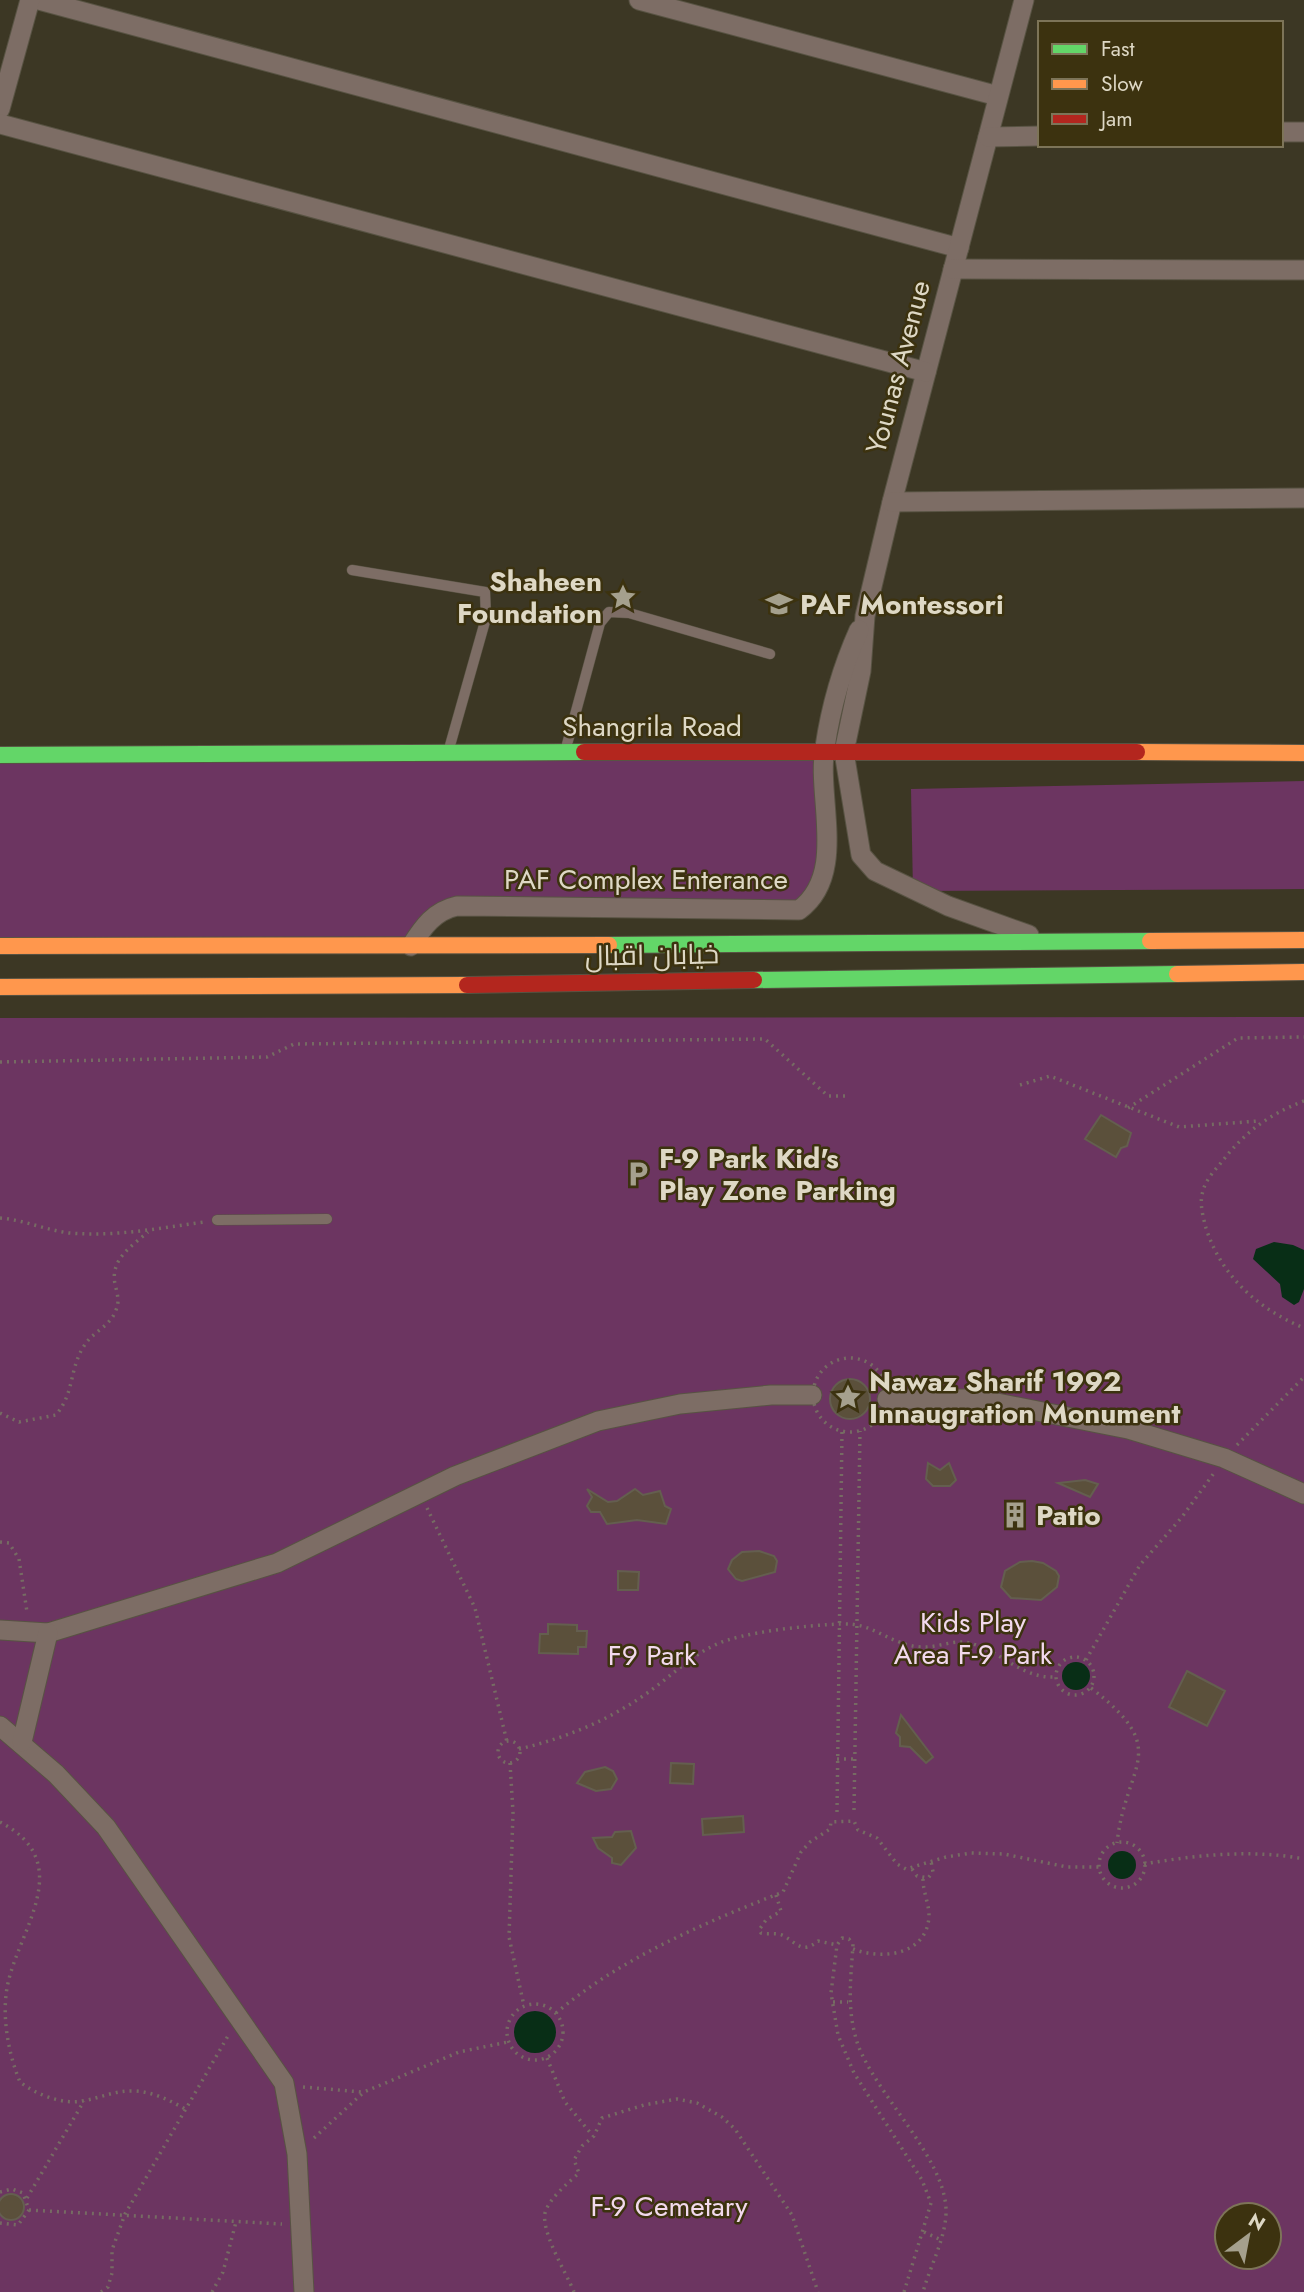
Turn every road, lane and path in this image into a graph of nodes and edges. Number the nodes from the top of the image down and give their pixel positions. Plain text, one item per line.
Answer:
1 (30, 0) edge
2 (40, 0) edge
3 (639, 0) edge
4 (1024, 0) edge
5 (998, 96) junction
6 (0, 109) edge
7 (0, 124) edge
8 (1283, 132) edge
9 (1304, 132) edge
10 (1038, 136) edge
11 (988, 137) junction
12 (958, 248) junction
13 (953, 269) junction
14 (1304, 270) edge
15 (926, 372) junction
16 (1304, 498) edge
17 (892, 502) junction
18 (352, 570) dead end
19 (865, 616) junction
20 (770, 654) dead end
21 (824, 751) junction
22 (565, 752) junction
23 (844, 752) junction
24 (1304, 752) edge
25 (448, 753) junction
26 (0, 755) edge
27 (1304, 940) edge
28 (1051, 943) junction
29 (0, 946) edge
30 (411, 946) junction
31 (1304, 972) edge
32 (0, 987) edge
33 (1304, 1037) edge
34 (0, 1062) edge
35 (1020, 1085) dead end
36 (848, 1096) dead end
37 (1304, 1101) edge
38 (1128, 1108) junction
39 (1259, 1121) junction
40 (0, 1217) edge
41 (327, 1219) dead end
42 (217, 1220) joint
43 (148, 1232) junction
44 (1304, 1328) edge
45 (1304, 1377) edge
46 (812, 1395) junction
47 (887, 1399) junction
48 (0, 1413) edge
49 (842, 1431) junction
50 (860, 1431) junction
51 (1224, 1458) junction
52 (421, 1493) junction
53 (1304, 1494) edge
54 (0, 1542) edge
55 (856, 1623) junction
56 (839, 1624) junction
57 (0, 1630) edge
58 (41, 1632) junction
59 (1086, 1660) junction
60 (1056, 1677) junction
61 (1091, 1688) junction
62 (0, 1726) edge
63 (23, 1742) junction
64 (507, 1742) junction
65 (519, 1749) junction
66 (837, 1759) junction
67 (854, 1759) junction
68 (510, 1763) junction
69 (854, 1810) dead end
70 (837, 1812) dead end
71 (0, 1822) edge
72 (1117, 1843) junction
73 (1304, 1859) edge
74 (931, 1861) junction
75 (1144, 1864) junction
76 (1099, 1867) junction
77 (912, 1869) junction
78 (923, 1879) junction
79 (776, 1895) junction
80 (837, 1945) junction
81 (853, 1949) junction
82 (833, 2002) junction
83 (849, 2002) junction
84 (524, 2006) junction
85 (556, 2013) junction
86 (238, 2019) junction
87 (508, 2042) junction
88 (547, 2058) junction
89 (284, 2083) junction
90 (364, 2092) junction
91 (84, 2101) junction
92 (187, 2109) junction
93 (594, 2136) junction
94 (297, 2154) junction
95 (0, 2192) edge
96 (26, 2198) junction
97 (29, 2210) junction
98 (125, 2214) junction
99 (236, 2222) junction
100 (0, 2223) edge
101 (302, 2225) junction
102 (924, 2232) junction
103 (940, 2239) junction
104 (102, 2292) edge
105 (212, 2292) edge
106 (304, 2292) edge
107 (574, 2292) edge
108 (818, 2292) edge
109 (904, 2292) edge
110 (923, 2292) edge

1 - 6 street
2 - 12 street
3 - 5 street
4 - 5 street, Younas Avenue
5 - 11 street, Younas Avenue
7 - 15 street
8 - 9 street
10 - 11 street
11 - 12 street, Younas Avenue
12 - 13 street, Younas Avenue
13 - 14 street
13 - 15 street, Younas Avenue
15 - 17 street, Younas Avenue
16 - 17 street
17 - 19 street, Younas Avenue
18 - 25 lane
19 - 21 street, PAF Complex Enterance
19 - 23 street, Younas Avenue
20 - 22 lane
21 - 22 main road, Shangrila Road
21 - 23 main road, Shangrila Road
21 - 30 street, PAF Complex Enterance
22 - 25 main road, Shangrila Road
23 - 24 main road, Shangrila Road
23 - 28 street
25 - 26 main road, Shangrila Road
27 - 28 main road, خیابان اقبال
28 - 30 main road, خیابان اقبال
29 - 30 main road, خیابان اقبال
31 - 32 main road, خیابان اقبال
33 - 38 path
34 - 36 path
35 - 38 path
37 - 39 path
38 - 39 path
39 - 44 path
40 - 43 path
41 - 42 lane
42 - 43 path
43 - 48 path
45 - 51 path
46 - 47 path
46 - 49 path
46 - 52 street
47 - 50 path
47 - 51 street
49 - 50 path
49 - 56 path
50 - 55 path
51 - 53 street
51 - 59 path
52 - 58 street
52 - 64 path
54 - 58 path
55 - 56 path
55 - 60 path
55 - 67 path
56 - 65 path
56 - 66 path
57 - 58 street
58 - 63 street
59 - 60 path
59 - 61 path
60 - 61 path
61 - 72 path
62 - 63 street
63 - 86 street
64 - 65 path
64 - 68 path
65 - 68 path
66 - 67 path
66 - 70 path
67 - 69 path
68 - 84 path
71 - 91 path
72 - 75 path
72 - 76 path
73 - 75 path
74 - 76 path
74 - 77 path
74 - 78 path
75 - 76 path
77 - 78 path
77 - 79 path
78 - 81 path
79 - 80 path
79 - 85 path
80 - 81 path
80 - 82 path
81 - 83 path
82 - 83 path
82 - 102 path
83 - 103 path
84 - 85 path
84 - 87 path
85 - 88 path
86 - 89 street
86 - 92 path
87 - 88 path
87 - 90 path
88 - 93 path
89 - 90 path
89 - 94 street
90 - 94 path
91 - 92 path
91 - 96 path
92 - 98 path
93 - 107 path
93 - 108 path
94 - 101 street
95 - 96 path
96 - 97 path
97 - 98 path
97 - 100 path
98 - 99 path
98 - 104 path
99 - 101 path
99 - 105 path
101 - 106 street
102 - 103 path
102 - 109 path
103 - 110 path

